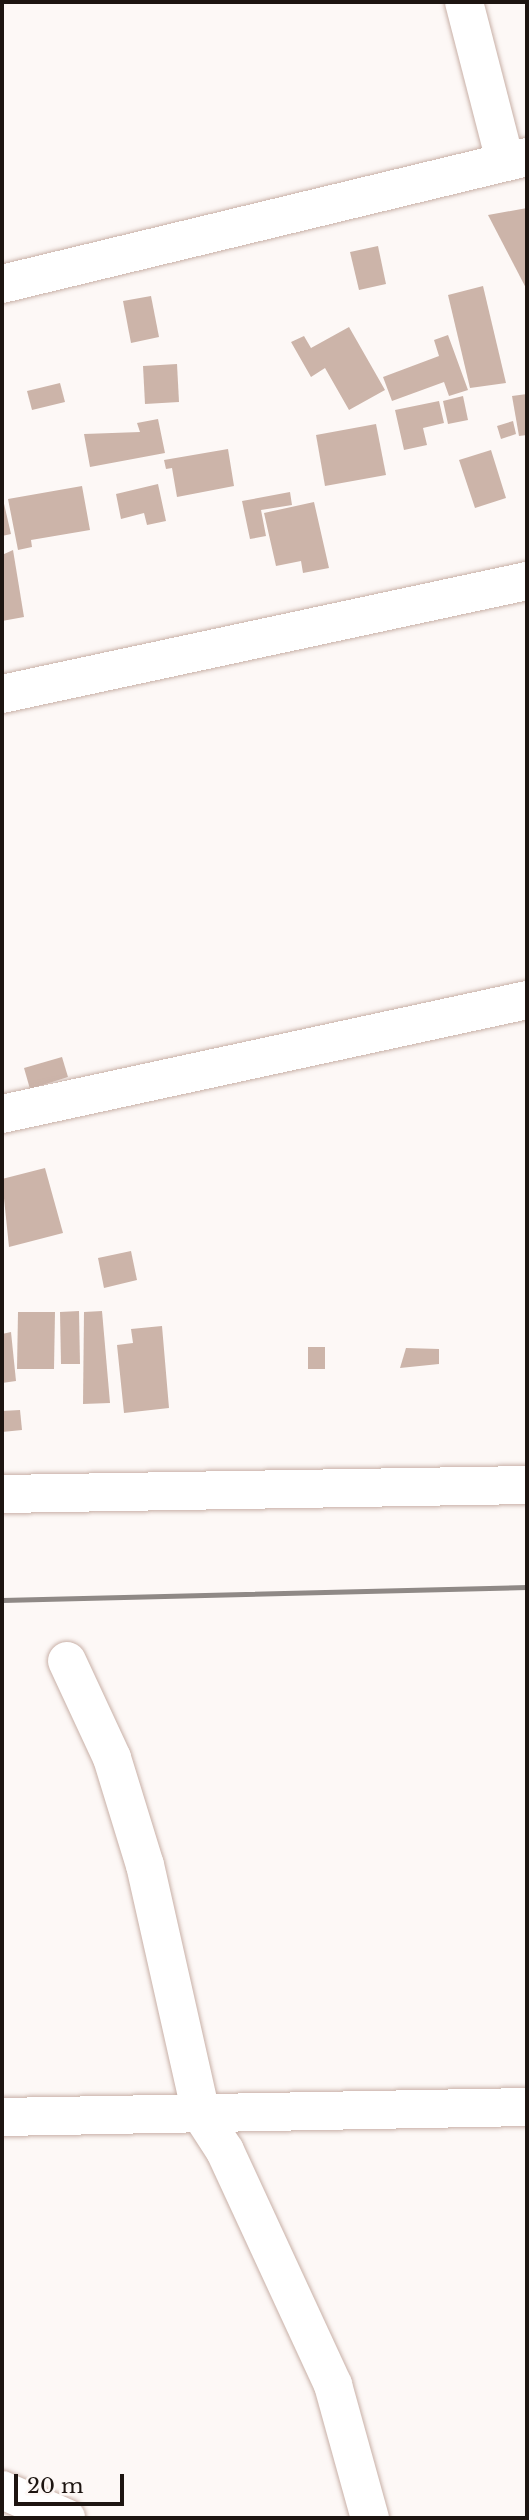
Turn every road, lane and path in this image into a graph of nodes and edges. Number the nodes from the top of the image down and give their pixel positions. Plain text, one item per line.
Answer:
1 (464, 2) edge
2 (516, 159) edge
3 (2, 284) edge
4 (527, 581) edge
5 (2, 694) edge
6 (527, 1000) edge
7 (2, 1114) edge
8 (527, 1485) edge
9 (2, 1494) edge
10 (66, 1661) dead end
11 (527, 2107) edge
12 (201, 2114) junction
13 (2, 2117) edge
14 (2, 2490) edge
15 (66, 2518) edge
16 (370, 2518) edge

1 - 2 street
2 - 3 street
4 - 5 street
6 - 7 street
8 - 9 street
10 - 12 street
11 - 12 street
12 - 13 street
12 - 16 street
14 - 15 street

